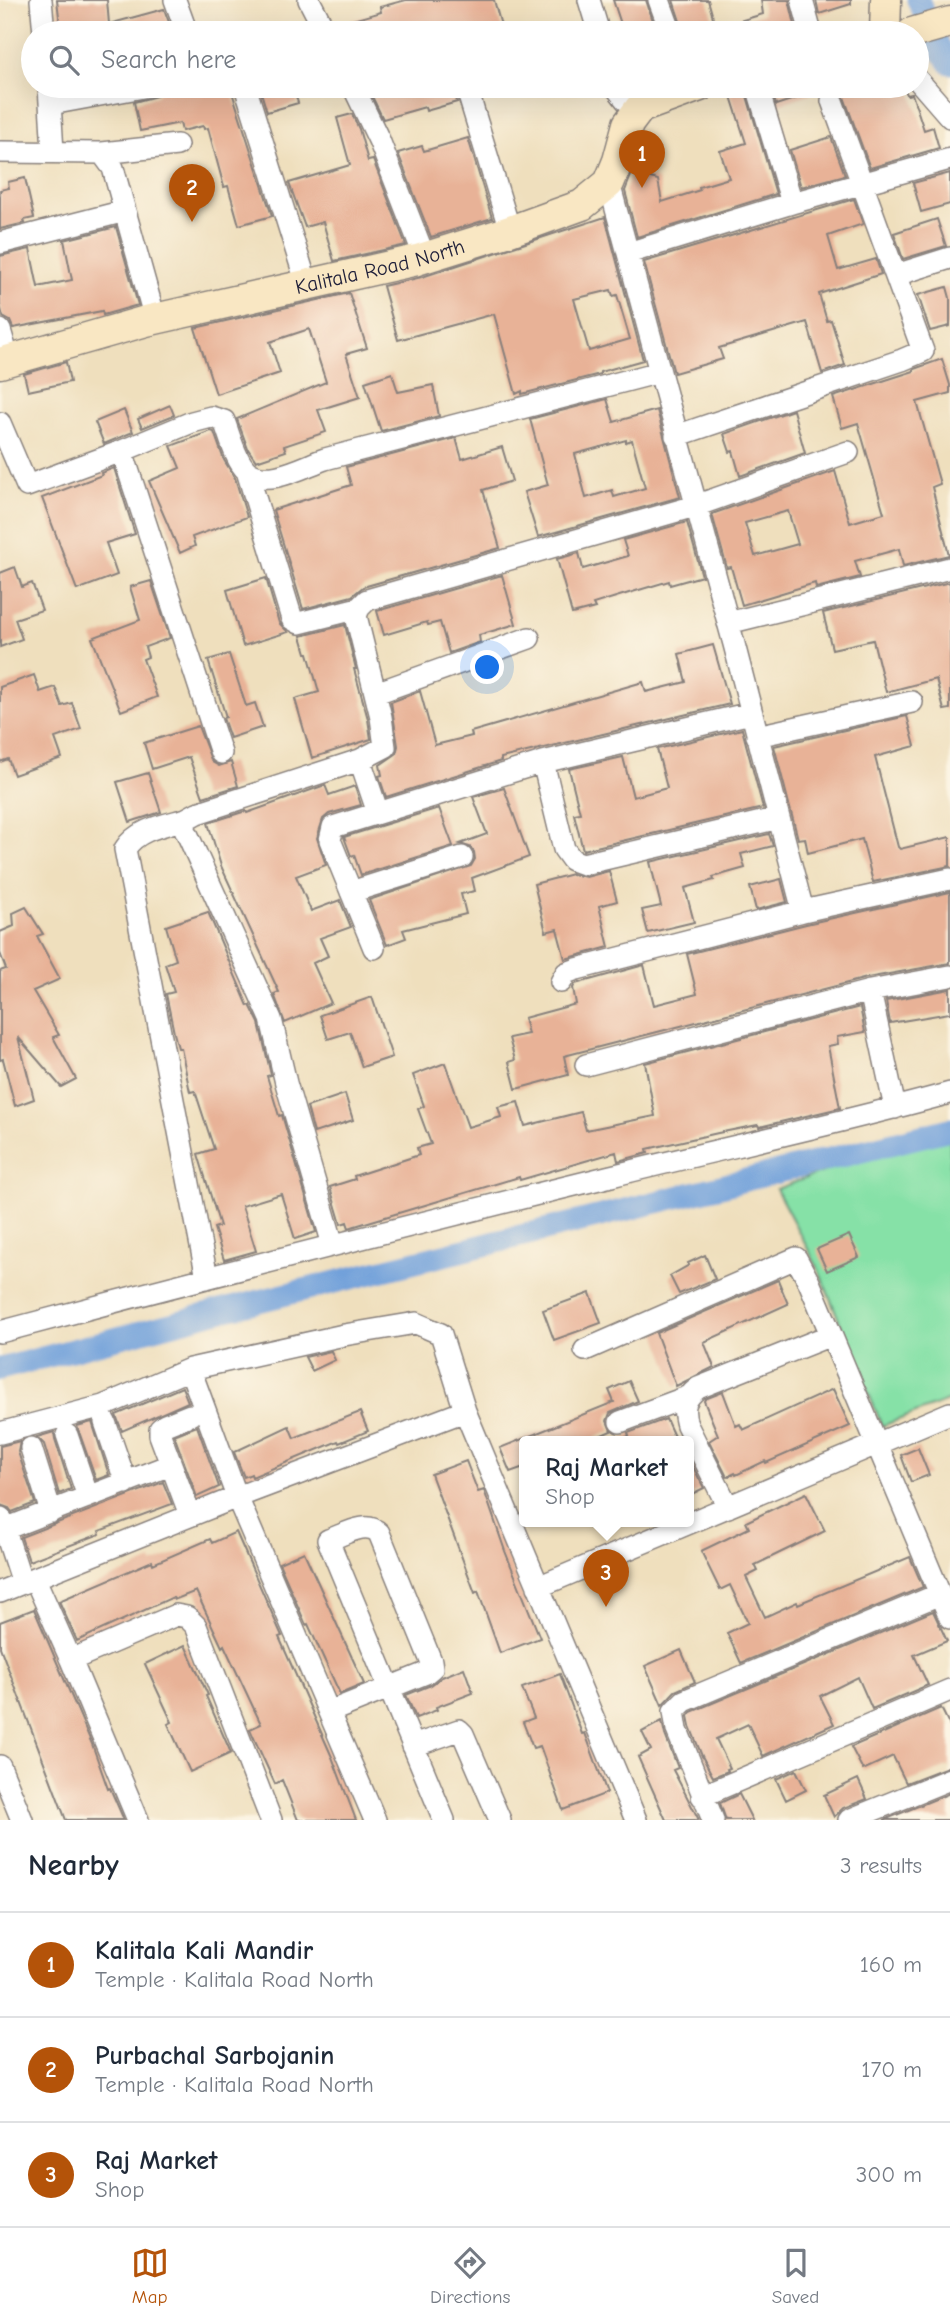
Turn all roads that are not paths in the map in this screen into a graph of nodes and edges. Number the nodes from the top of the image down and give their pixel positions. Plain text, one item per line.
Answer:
1 (41, 0) edge
2 (175, 0) edge
3 (309, 0) edge
4 (589, 0) edge
5 (659, 0) edge
6 (802, 0) edge
7 (886, 0) edge
8 (43, 21) edge
9 (183, 21) edge
10 (320, 21) edge
11 (595, 21) edge
12 (667, 21) edge
13 (808, 21) edge
14 (885, 21) edge
15 (950, 22) edge
16 (929, 28) edge
17 (929, 93) edge
18 (50, 98) edge
19 (249, 98) edge
20 (359, 98) edge
21 (470, 98) edge
22 (624, 98) edge
23 (665, 98) edge
24 (761, 98) edge
25 (832, 101) dead end
26 (640, 108) junction
27 (950, 117) edge
28 (177, 145) dead end
29 (0, 152) edge
30 (53, 152) junction
31 (102, 153) junction
32 (950, 159) edge
33 (609, 183) junction
34 (863, 184) junction
35 (792, 203) junction
36 (125, 211) junction
37 (510, 231) junction
38 (0, 243) edge
39 (628, 253) junction
40 (425, 258) junction
41 (950, 258) edge
42 (896, 275) junction
43 (307, 285) junction
44 (155, 319) junction
45 (0, 330) edge
46 (4, 362) edge
47 (660, 372) junction
48 (0, 423) edge
49 (676, 436) junction
50 (122, 451) junction
51 (848, 452) dead end
52 (247, 471) junction
53 (695, 506) junction
54 (950, 568) edge
55 (359, 608) junction
56 (728, 623) junction
57 (529, 638) dead end
58 (376, 693) junction
59 (912, 702) dead end
60 (751, 713) junction
61 (757, 736) junction
62 (220, 752) dead end
63 (360, 761) junction
64 (543, 762) junction
65 (378, 813) junction
66 (779, 818) junction
67 (186, 819) junction
68 (462, 857) dead end
69 (950, 878) edge
70 (351, 892) junction
71 (803, 911) junction
72 (374, 948) dead end
73 (950, 976) edge
74 (561, 982) dead end
75 (870, 991) junction
76 (586, 1065) dead end
77 (950, 1093) edge
78 (895, 1108) junction
79 (333, 1245) junction
80 (207, 1279) junction
81 (0, 1332) edge
82 (831, 1335) junction
83 (585, 1350) dead end
84 (190, 1369) junction
85 (687, 1397) junction
86 (465, 1411) junction
87 (950, 1413) edge
88 (190, 1415) dead end
89 (106, 1422) dead end
90 (620, 1422) dead end
91 (0, 1433) edge
92 (67, 1435) dead end
93 (693, 1436) edge
94 (694, 1438) edge
95 (876, 1446) junction
96 (31, 1448) dead end
97 (170, 1465) junction
98 (126, 1483) junction
99 (88, 1497) junction
100 (237, 1497) junction
101 (728, 1507) junction
102 (51, 1512) junction
103 (190, 1515) junction
104 (694, 1521) edge
105 (2, 1523) edge
106 (680, 1527) edge
107 (29, 1581) junction
108 (538, 1587) junction
109 (0, 1592) edge
110 (940, 1594) junction
111 (950, 1618) edge
112 (71, 1660) junction
113 (389, 1687) junction
114 (950, 1690) edge
115 (329, 1712) junction
116 (413, 1745) junction
117 (0, 1766) edge
118 (950, 1779) edge
119 (702, 1796) junction
120 (22, 1820) edge
121 (138, 1820) edge
122 (271, 1820) edge
123 (375, 1820) edge
124 (444, 1820) edge
125 (500, 1820) edge
126 (636, 1820) edge
127 (713, 1820) edge
128 (849, 1820) edge

1 - 8 street
2 - 9 street
3 - 10 street
4 - 11 street
5 - 12 street
6 - 13 street
7 - 14 street
15 - 16 street
17 - 27 street
18 - 30 street
19 - 43 street
20 - 40 street
21 - 37 street
22 - 26 street
23 - 26 street
24 - 35 street
25 - 34 street
26 - 33 street
28 - 31 street
29 - 30 street
30 - 31 street
31 - 36 street
32 - 34 street
33 - 37 street, Kalitala Road North
33 - 39 street
34 - 35 street
34 - 42 street
35 - 39 street
36 - 38 street
36 - 44 street
37 - 40 street, Kalitala Road North
39 - 47 street
40 - 43 street, Kalitala Road North
41 - 42 street
42 - 49 street
43 - 44 street, Kalitala Road North
44 - 46 street, Kalitala Road North
45 - 46 street
47 - 49 street
47 - 52 street
48 - 50 street
49 - 53 street
50 - 52 street
50 - 62 street
51 - 53 street
52 - 55 street
53 - 55 street
53 - 56 street
54 - 56 street
55 - 58 street
56 - 60 street
57 - 58 street
58 - 63 street
59 - 61 street
60 - 61 street
60 - 64 street
61 - 66 street
63 - 65 street
63 - 67 street
64 - 65 street
64 - 66 street
65 - 70 street
66 - 71 street
67 - 79 street
67 - 80 street
68 - 70 street
69 - 71 street
70 - 72 street
71 - 74 street
73 - 75 street
75 - 76 street
75 - 78 street
77 - 78 street
78 - 79 street
79 - 80 street
80 - 81 street
82 - 83 street
82 - 85 street
82 - 95 street
84 - 86 street
84 - 91 street
84 - 100 street
85 - 90 street
85 - 93 street
86 - 100 street
86 - 108 street
87 - 95 street
88 - 97 street
89 - 98 street
92 - 99 street
94 - 101 street
95 - 101 street
95 - 110 street
96 - 102 street
97 - 98 street
97 - 103 street
98 - 99 street
99 - 102 street
100 - 103 street
100 - 115 street
101 - 104 street
102 - 105 street
103 - 107 street
105 - 107 street
106 - 108 street
107 - 109 street
107 - 112 street
108 - 126 street
110 - 111 street
110 - 119 street
112 - 121 street
112 - 122 street
113 - 113 street
113 - 115 street
113 - 116 street
114 - 119 street
115 - 123 street
116 - 124 street
116 - 125 street
117 - 120 street
118 - 128 street
119 - 127 street

